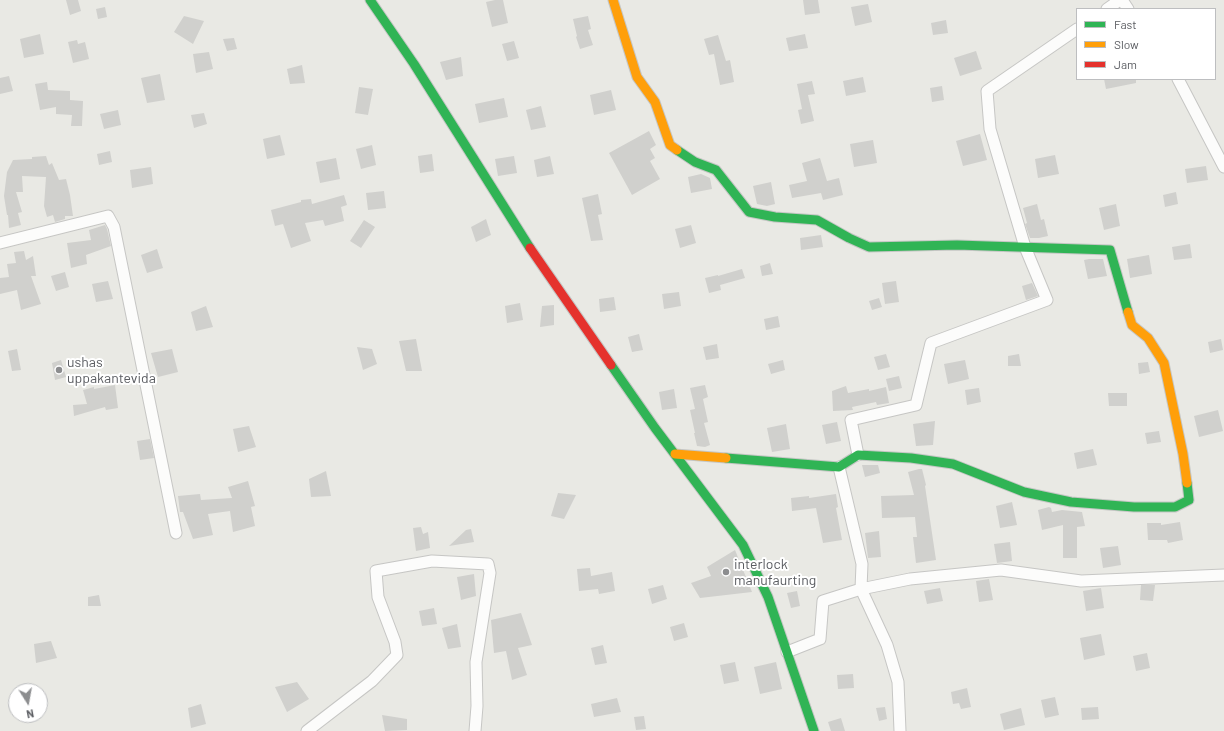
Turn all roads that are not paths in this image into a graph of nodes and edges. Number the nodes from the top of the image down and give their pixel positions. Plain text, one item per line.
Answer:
1 (370, 0) edge
2 (613, 0) edge
3 (1121, 0) edge
4 (1109, 8) edge
5 (1127, 8) edge
6 (1076, 31) edge
7 (1179, 80) edge
8 (1224, 167) edge
9 (0, 243) edge
10 (1025, 247) junction
11 (675, 454) junction
12 (858, 456) junction
13 (839, 466) junction
14 (176, 533) dead end
15 (1224, 575) edge
16 (860, 588) junction
17 (787, 652) junction
18 (306, 731) edge
19 (475, 731) edge
20 (814, 731) edge
21 (900, 731) edge

1 - 11 street
2 - 10 street
3 - 4 street
3 - 5 street
6 - 10 street
7 - 8 street
9 - 14 street
10 - 12 street
10 - 12 street
11 - 13 street
11 - 17 street
12 - 13 street
13 - 16 street
15 - 16 street
16 - 17 street
16 - 21 street
17 - 20 street
18 - 19 street

